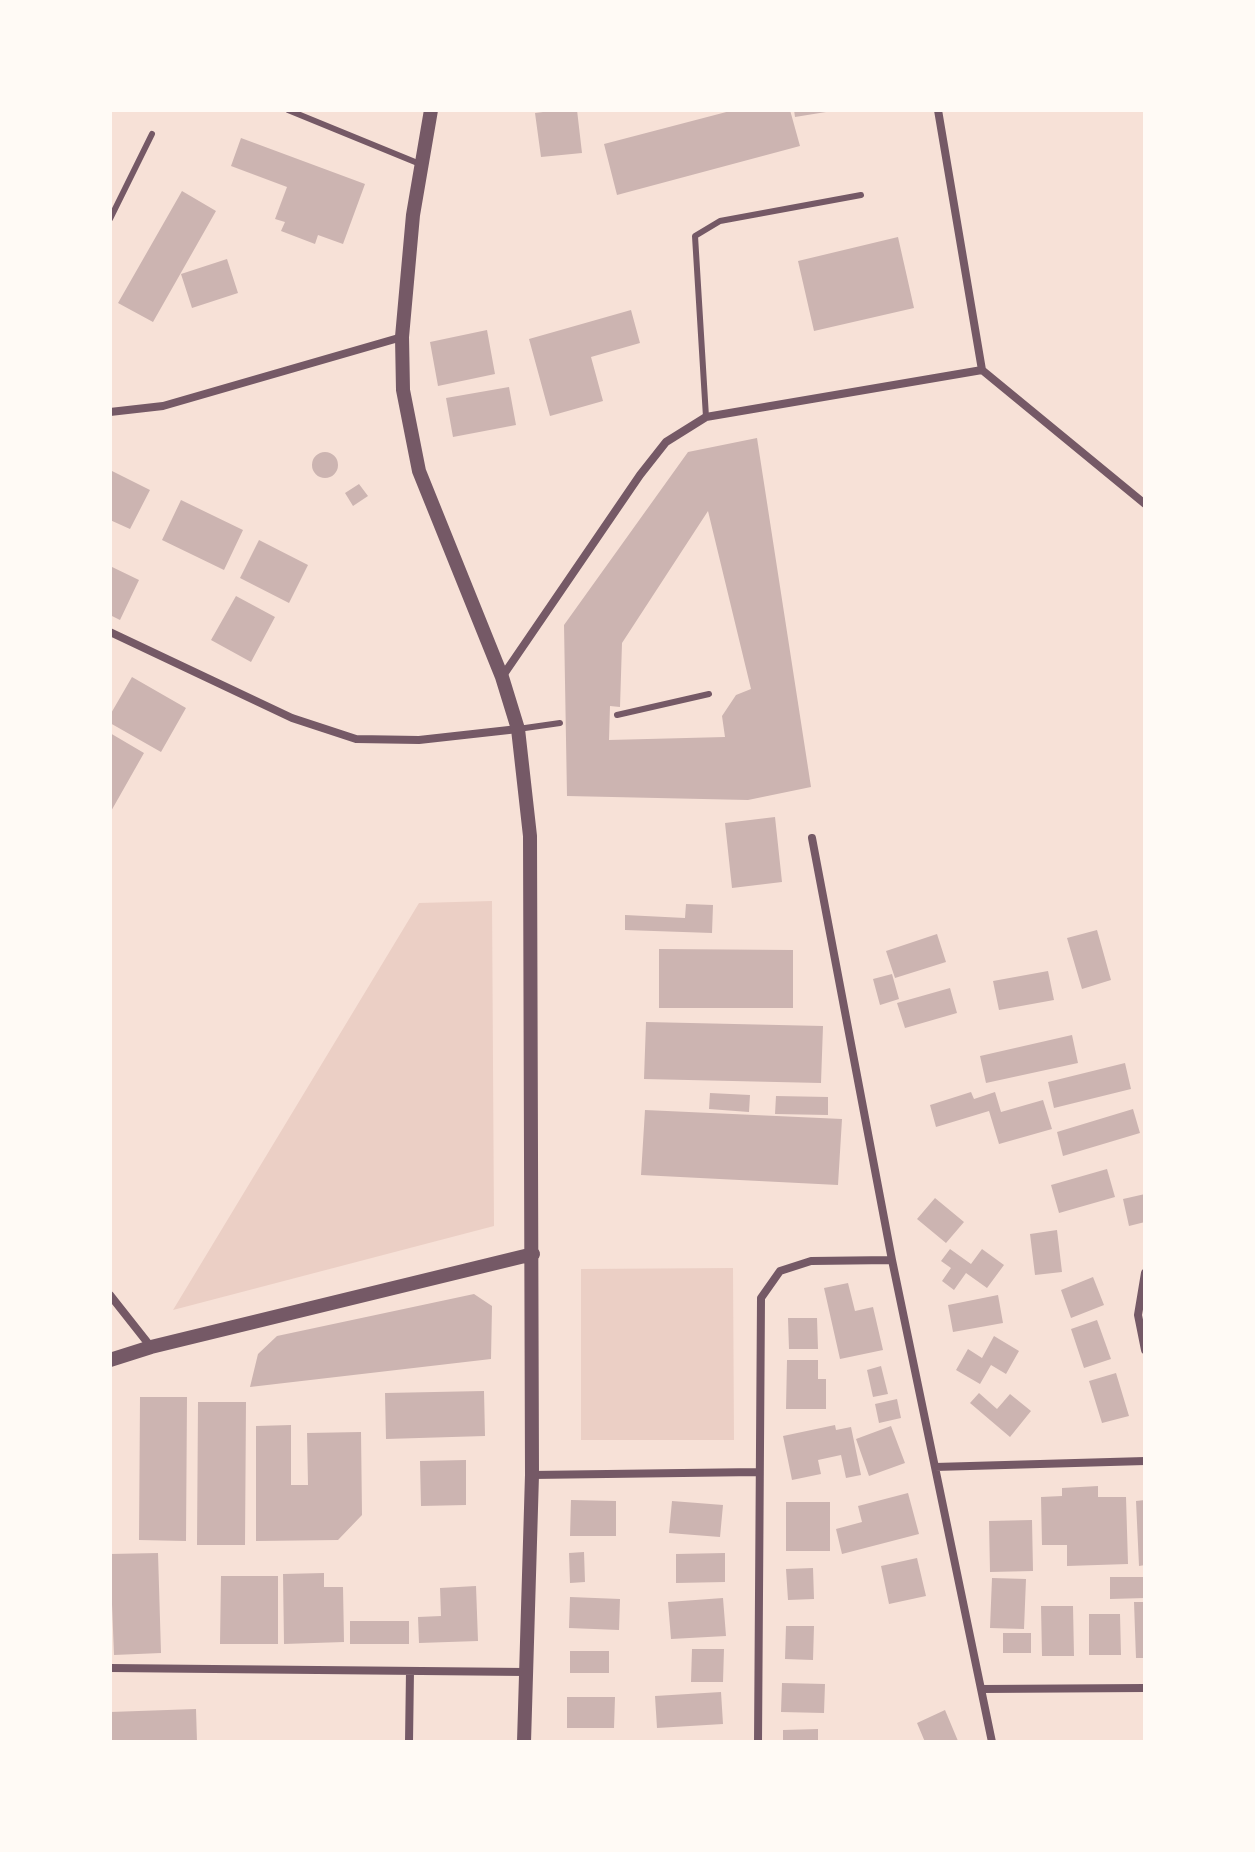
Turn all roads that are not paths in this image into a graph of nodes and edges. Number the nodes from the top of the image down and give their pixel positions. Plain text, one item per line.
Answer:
1 (288, 110) edge
2 (431, 110) edge
3 (938, 110) edge
4 (296, 112) edge
5 (152, 134) dead end
6 (423, 165) junction
7 (861, 195) dead end
8 (110, 219) edge
9 (402, 337) junction
10 (982, 370) junction
11 (110, 412) edge
12 (706, 417) junction
13 (1145, 504) edge
14 (110, 632) edge
15 (502, 677) junction
16 (709, 694) dead end
17 (617, 715) dead end
18 (560, 723) dead end
19 (518, 729) junction
20 (812, 838) dead end
21 (533, 1254) junction
22 (892, 1260) junction
23 (1145, 1273) edge
24 (110, 1295) edge
25 (151, 1347) junction
26 (1145, 1350) edge
27 (110, 1360) edge
28 (1145, 1461) edge
29 (935, 1467) junction
30 (758, 1472) junction
31 (532, 1475) junction
32 (110, 1668) edge
33 (410, 1671) junction
34 (525, 1672) junction
35 (1145, 1688) edge
36 (981, 1689) junction
37 (409, 1742) edge
38 (524, 1742) edge
39 (758, 1742) edge
40 (992, 1742) edge

1 - 4 lane
2 - 6 street
3 - 10 street
4 - 6 lane
5 - 8 lane
6 - 9 street
7 - 12 lane
9 - 11 street
9 - 15 street
10 - 12 street
10 - 13 street
12 - 15 street
14 - 19 street
15 - 19 street
16 - 17 lane
18 - 19 lane
19 - 21 street
20 - 22 street
21 - 25 street
21 - 31 street
22 - 29 street
22 - 30 street
23 - 26 street
24 - 25 street
25 - 27 street
28 - 29 street
29 - 36 street
30 - 31 street
30 - 39 street
31 - 34 street
32 - 33 street
33 - 34 street
33 - 37 street
34 - 38 street
35 - 36 street
36 - 40 street

